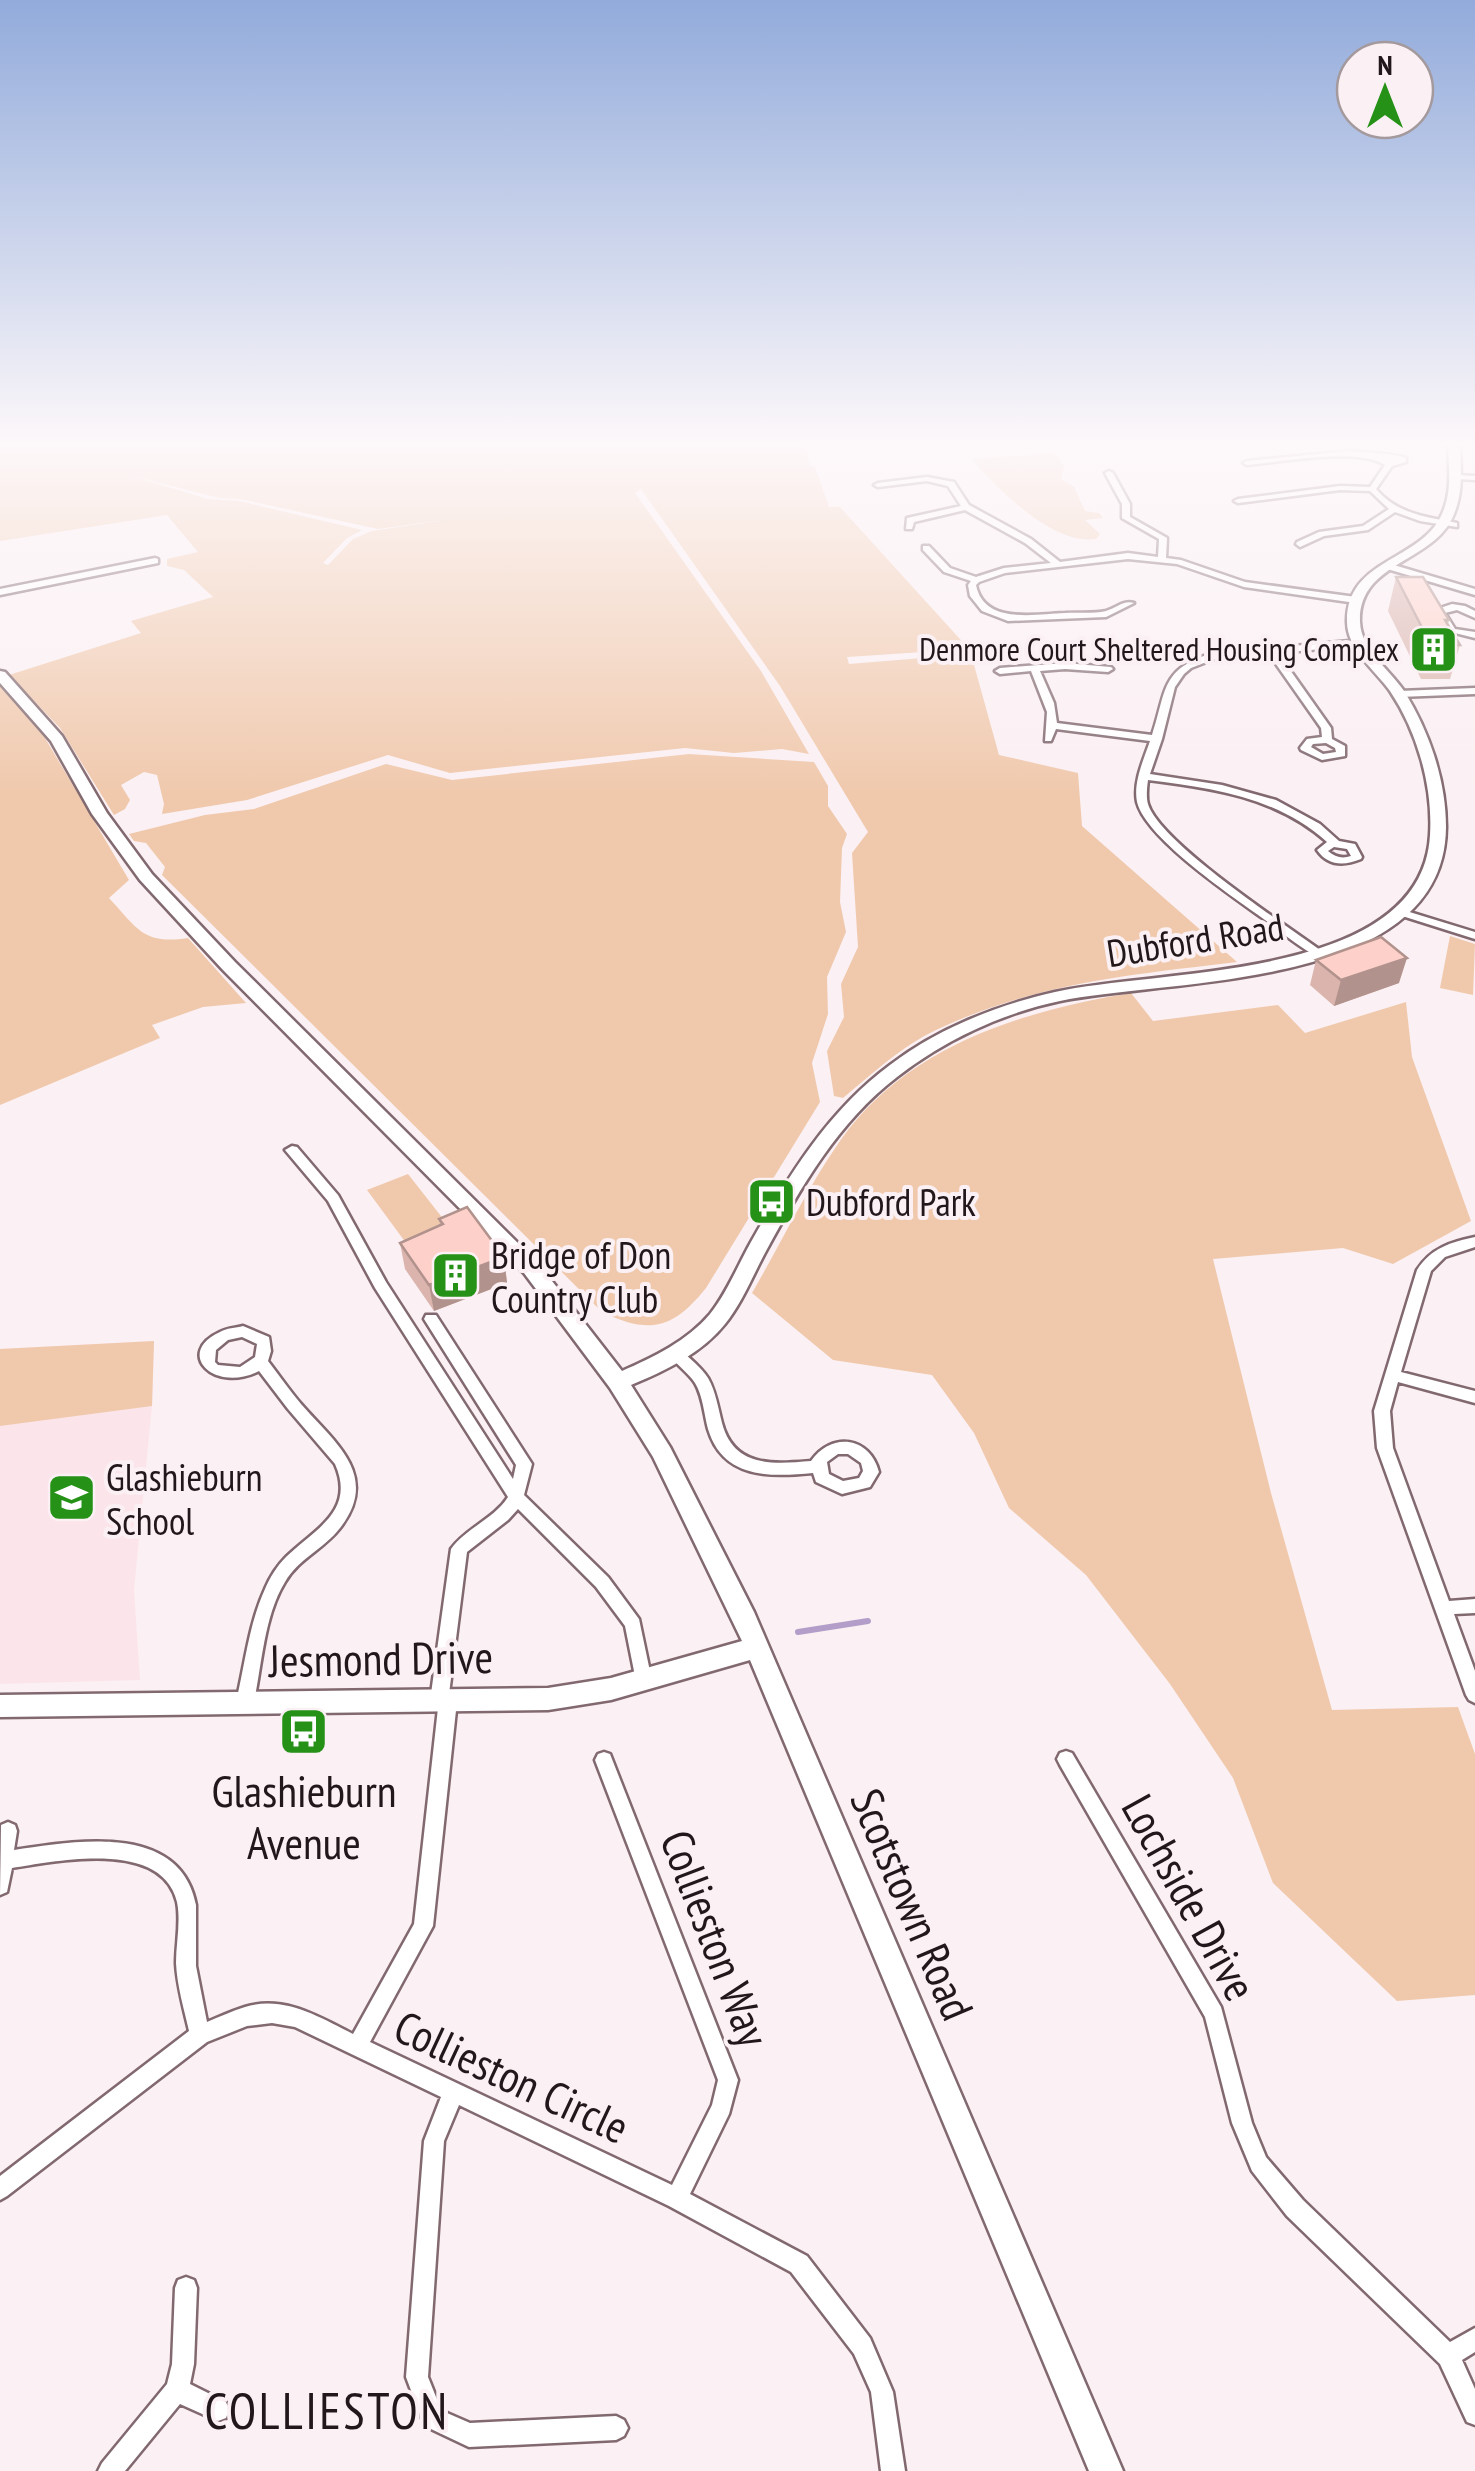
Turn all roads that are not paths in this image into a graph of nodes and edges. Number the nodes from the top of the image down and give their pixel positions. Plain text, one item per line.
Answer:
1 (148, 562) edge
2 (940, 562) edge
3 (1054, 562) edge
4 (1079, 562) edge
5 (1173, 562) edge
6 (1395, 562) edge
7 (1059, 566) junction
8 (1387, 566) junction
9 (976, 580) junction
10 (1460, 591) junction
11 (0, 592) edge
12 (1475, 592) edge
13 (1356, 600) junction
14 (1130, 603) dead end
15 (1457, 607) junction
16 (1475, 615) edge
17 (1475, 635) edge
18 (1360, 643) junction
19 (1271, 650) junction
20 (1036, 669) junction
21 (1108, 669) dead end
22 (1000, 672) dead end
23 (0, 674) edge
24 (1475, 691) edge
25 (1399, 694) junction
26 (1054, 726) junction
27 (1048, 739) dead end
28 (1157, 740) junction
29 (1327, 740) dead end
30 (1146, 776) junction
31 (1335, 843) dead end
32 (1403, 913) junction
33 (1475, 936) edge
34 (1319, 954) junction
35 (292, 1150) dead end
36 (1475, 1242) edge
37 (431, 1319) dead end
38 (676, 1354) junction
39 (260, 1362) dead end
40 (1393, 1375) junction
41 (618, 1382) junction
42 (1475, 1397) edge
43 (818, 1466) dead end
44 (517, 1498) junction
45 (1475, 1606) edge
46 (1444, 1608) junction
47 (756, 1648) junction
48 (643, 1681) junction
49 (1475, 1695) edge
50 (443, 1700) junction
51 (245, 1702) junction
52 (0, 1706) edge
53 (1066, 1759) dead end
54 (604, 1760) dead end
55 (8, 1832) dead end
56 (3, 1861) junction
57 (0, 1886) edge
58 (200, 2035) junction
59 (357, 2046) junction
60 (453, 2092) junction
61 (0, 2188) edge
62 (677, 2198) junction
63 (186, 2288) dead end
64 (1475, 2340) edge
65 (1448, 2356) junction
66 (176, 2390) junction
67 (218, 2410) dead end
68 (1475, 2414) edge
69 (616, 2428) dead end
70 (110, 2471) edge
71 (894, 2471) edge
72 (1106, 2471) edge

1 - 11 street
2 - 9 street
3 - 7 street
4 - 7 street
5 - 13 street
6 - 8 street
7 - 9 street
8 - 10 street
8 - 13 street
9 - 14 street
10 - 12 street
10 - 15 street
13 - 18 street
15 - 16 street
15 - 17 street
18 - 19 street
18 - 25 street, Dubford Road
19 - 28 street
19 - 29 street
20 - 21 street
20 - 22 street
20 - 26 street
23 - 41 street, Scotstown Road
24 - 25 street
25 - 32 street, Dubford Road
26 - 27 street
26 - 28 street
28 - 30 street
30 - 31 street
30 - 34 street
32 - 33 street
32 - 34 street, Dubford Road
34 - 38 street, Dubford Road
35 - 44 street
36 - 40 street
37 - 44 street
38 - 41 street, Dubford Road
38 - 43 street
39 - 51 street
40 - 42 street
40 - 46 street
41 - 47 street, Scotstown Road
44 - 48 street
44 - 50 street
45 - 46 street
46 - 49 street
47 - 48 street, Jesmond Drive
47 - 72 street, Scotstown Road
48 - 50 street, Jesmond Drive
50 - 51 street, Jesmond Drive
50 - 59 street
51 - 52 street, Jesmond Drive
53 - 65 street, Lochside Drive
54 - 62 street, Collieston Way
55 - 56 street
56 - 57 street
56 - 58 street
58 - 59 street, Collieston Circle
58 - 61 street, Collieston Circle
59 - 60 street, Collieston Circle
60 - 62 street, Collieston Circle
60 - 69 street
62 - 71 street, Collieston Circle
63 - 66 street
64 - 65 street
65 - 68 street, Lochside Drive
66 - 67 street
66 - 70 street

